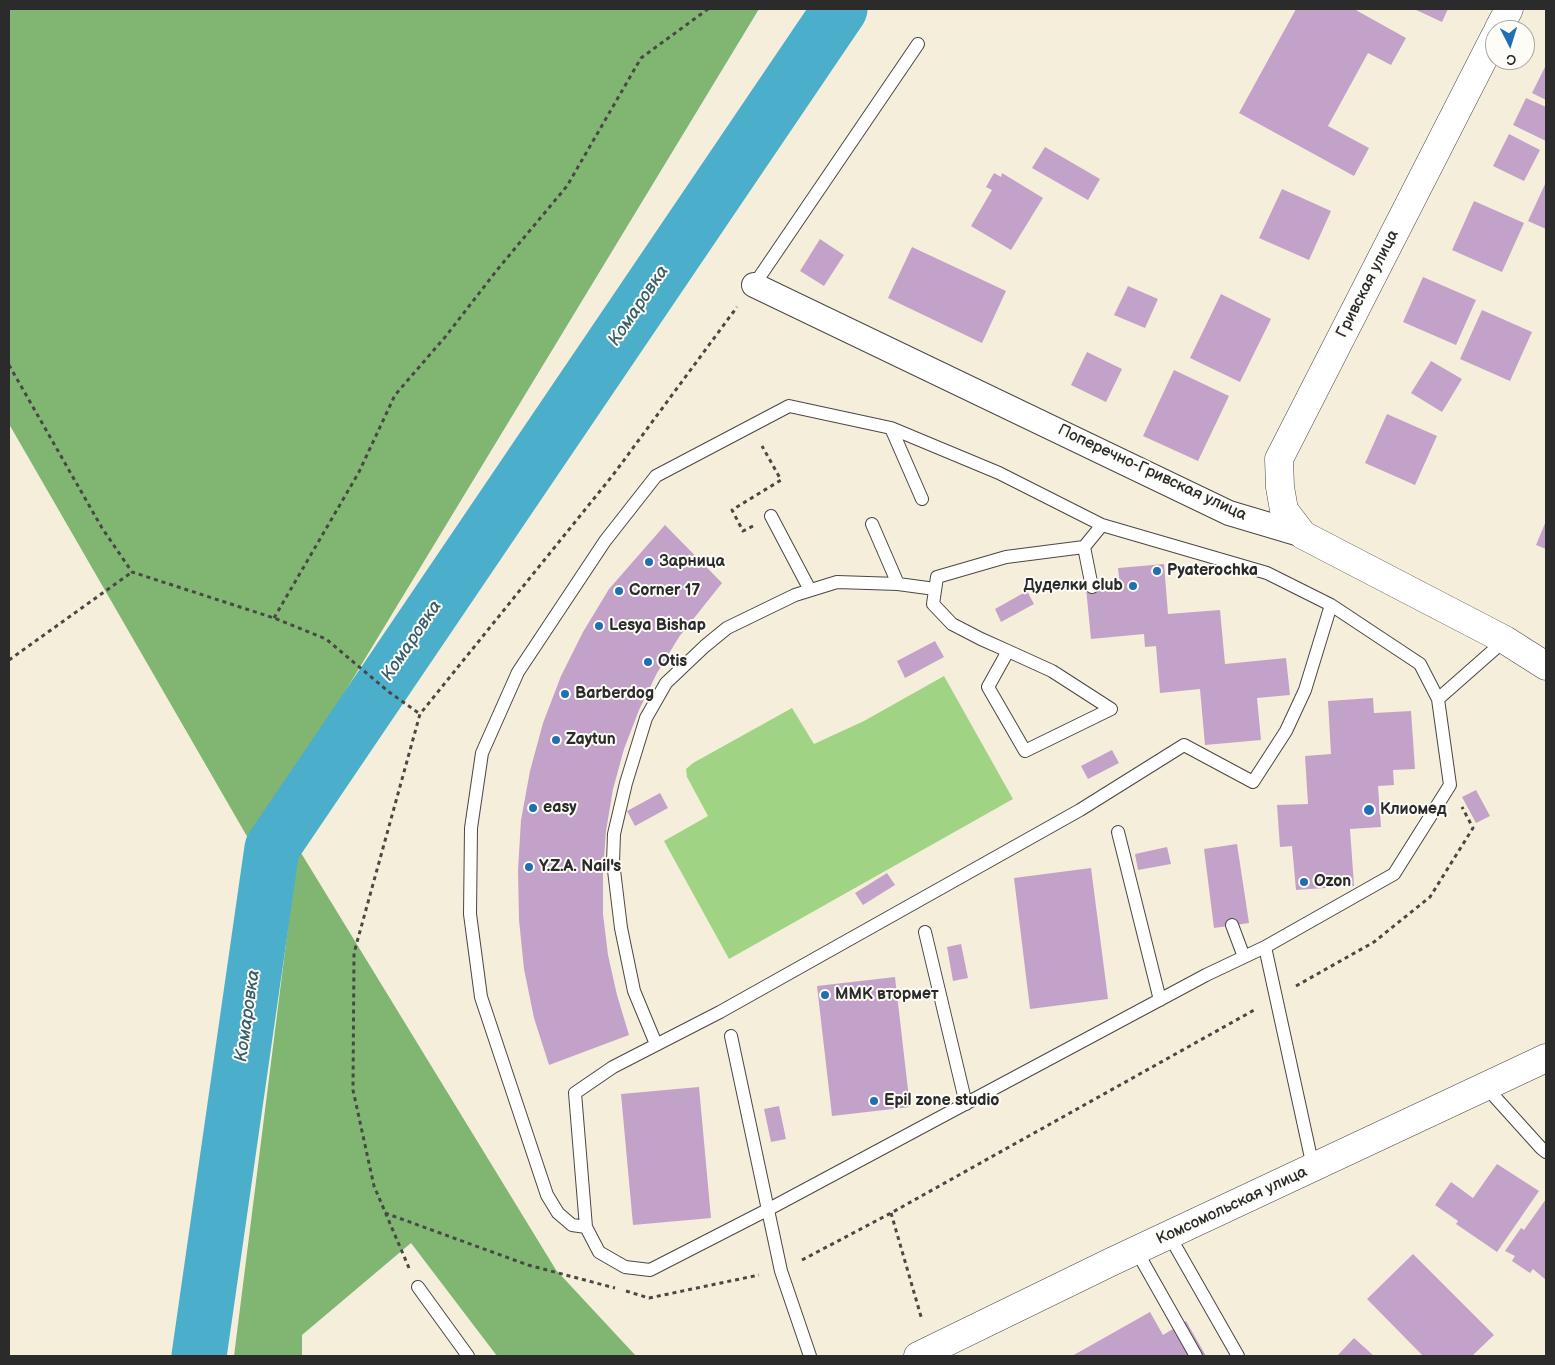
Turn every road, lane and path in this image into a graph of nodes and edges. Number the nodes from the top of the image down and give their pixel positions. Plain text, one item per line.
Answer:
1 (708, 9) edge
2 (918, 44) dead end
3 (1485, 56) edge
4 (754, 285) junction
5 (9, 365) edge
6 (751, 426) junction
7 (891, 428) junction
8 (922, 499) dead end
9 (732, 510) dead end
10 (771, 516) dead end
11 (872, 524) dead end
12 (1102, 525) junction
13 (1303, 535) junction
14 (1084, 547) junction
15 (132, 572) junction
16 (898, 584) junction
17 (1092, 587) dead end
18 (935, 589) junction
19 (810, 590) junction
20 (1331, 605) junction
21 (274, 618) junction
22 (1505, 640) junction
23 (1008, 651) junction
24 (9, 660) edge
25 (1546, 666) edge
26 (1438, 699) junction
27 (420, 714) junction
28 (1450, 785) junction
29 (1118, 832) dead end
30 (1232, 925) dead end
31 (925, 932) dead end
32 (1265, 946) junction
33 (1244, 957) junction
34 (1276, 997) junction
35 (1160, 1000) junction
36 (731, 1036) dead end
37 (656, 1044) junction
38 (1546, 1058) edge
39 (1486, 1086) junction
40 (966, 1104) junction
41 (1546, 1152) edge
42 (1313, 1168) junction
43 (769, 1209) junction
44 (891, 1213) junction
45 (586, 1227) junction
46 (1169, 1235) junction
47 (1136, 1250) junction
48 (781, 1271) junction
49 (418, 1287) joint
50 (925, 1353) edge
51 (468, 1356) edge
52 (810, 1356) edge
53 (1196, 1356) edge
54 (1238, 1356) edge

1 - 21 path
2 - 4 lane
3 - 13 street, Гривская улица
4 - 13 street, Поперечно-Гривская улица
4 - 27 path
5 - 15 path
6 - 7 lane
6 - 9 path
6 - 45 lane
7 - 8 lane
7 - 12 lane
10 - 19 lane
11 - 16 lane
12 - 14 lane
12 - 20 lane
13 - 22 street, Поперечно-Гривская улица
14 - 17 lane
14 - 18 lane
15 - 21 path
15 - 24 path
16 - 18 lane
16 - 19 lane
18 - 23 lane
19 - 37 lane
20 - 26 lane
20 - 37 lane
21 - 27 path
22 - 25 street, Поперечно-Гривская улица
22 - 26 lane
23 - 23 lane
26 - 28 lane
27 - 49 path
28 - 32 lane
28 - 34 path
29 - 35 lane
30 - 33 lane
31 - 40 lane
32 - 33 lane
32 - 34 lane
33 - 35 lane
34 - 42 lane
34 - 44 path
35 - 40 lane
36 - 43 lane
37 - 45 lane
38 - 39 street, Комсомольская улица
39 - 41 lane
39 - 42 street, Комсомольская улица
40 - 43 lane
42 - 46 street, Комсомольская улица
43 - 45 lane
43 - 48 lane
44 - 48 path
44 - 50 path
46 - 47 street, Комсомольская улица
46 - 54 lane
47 - 50 street, Комсомольская улица
47 - 53 lane
48 - 52 lane
49 - 51 lane

